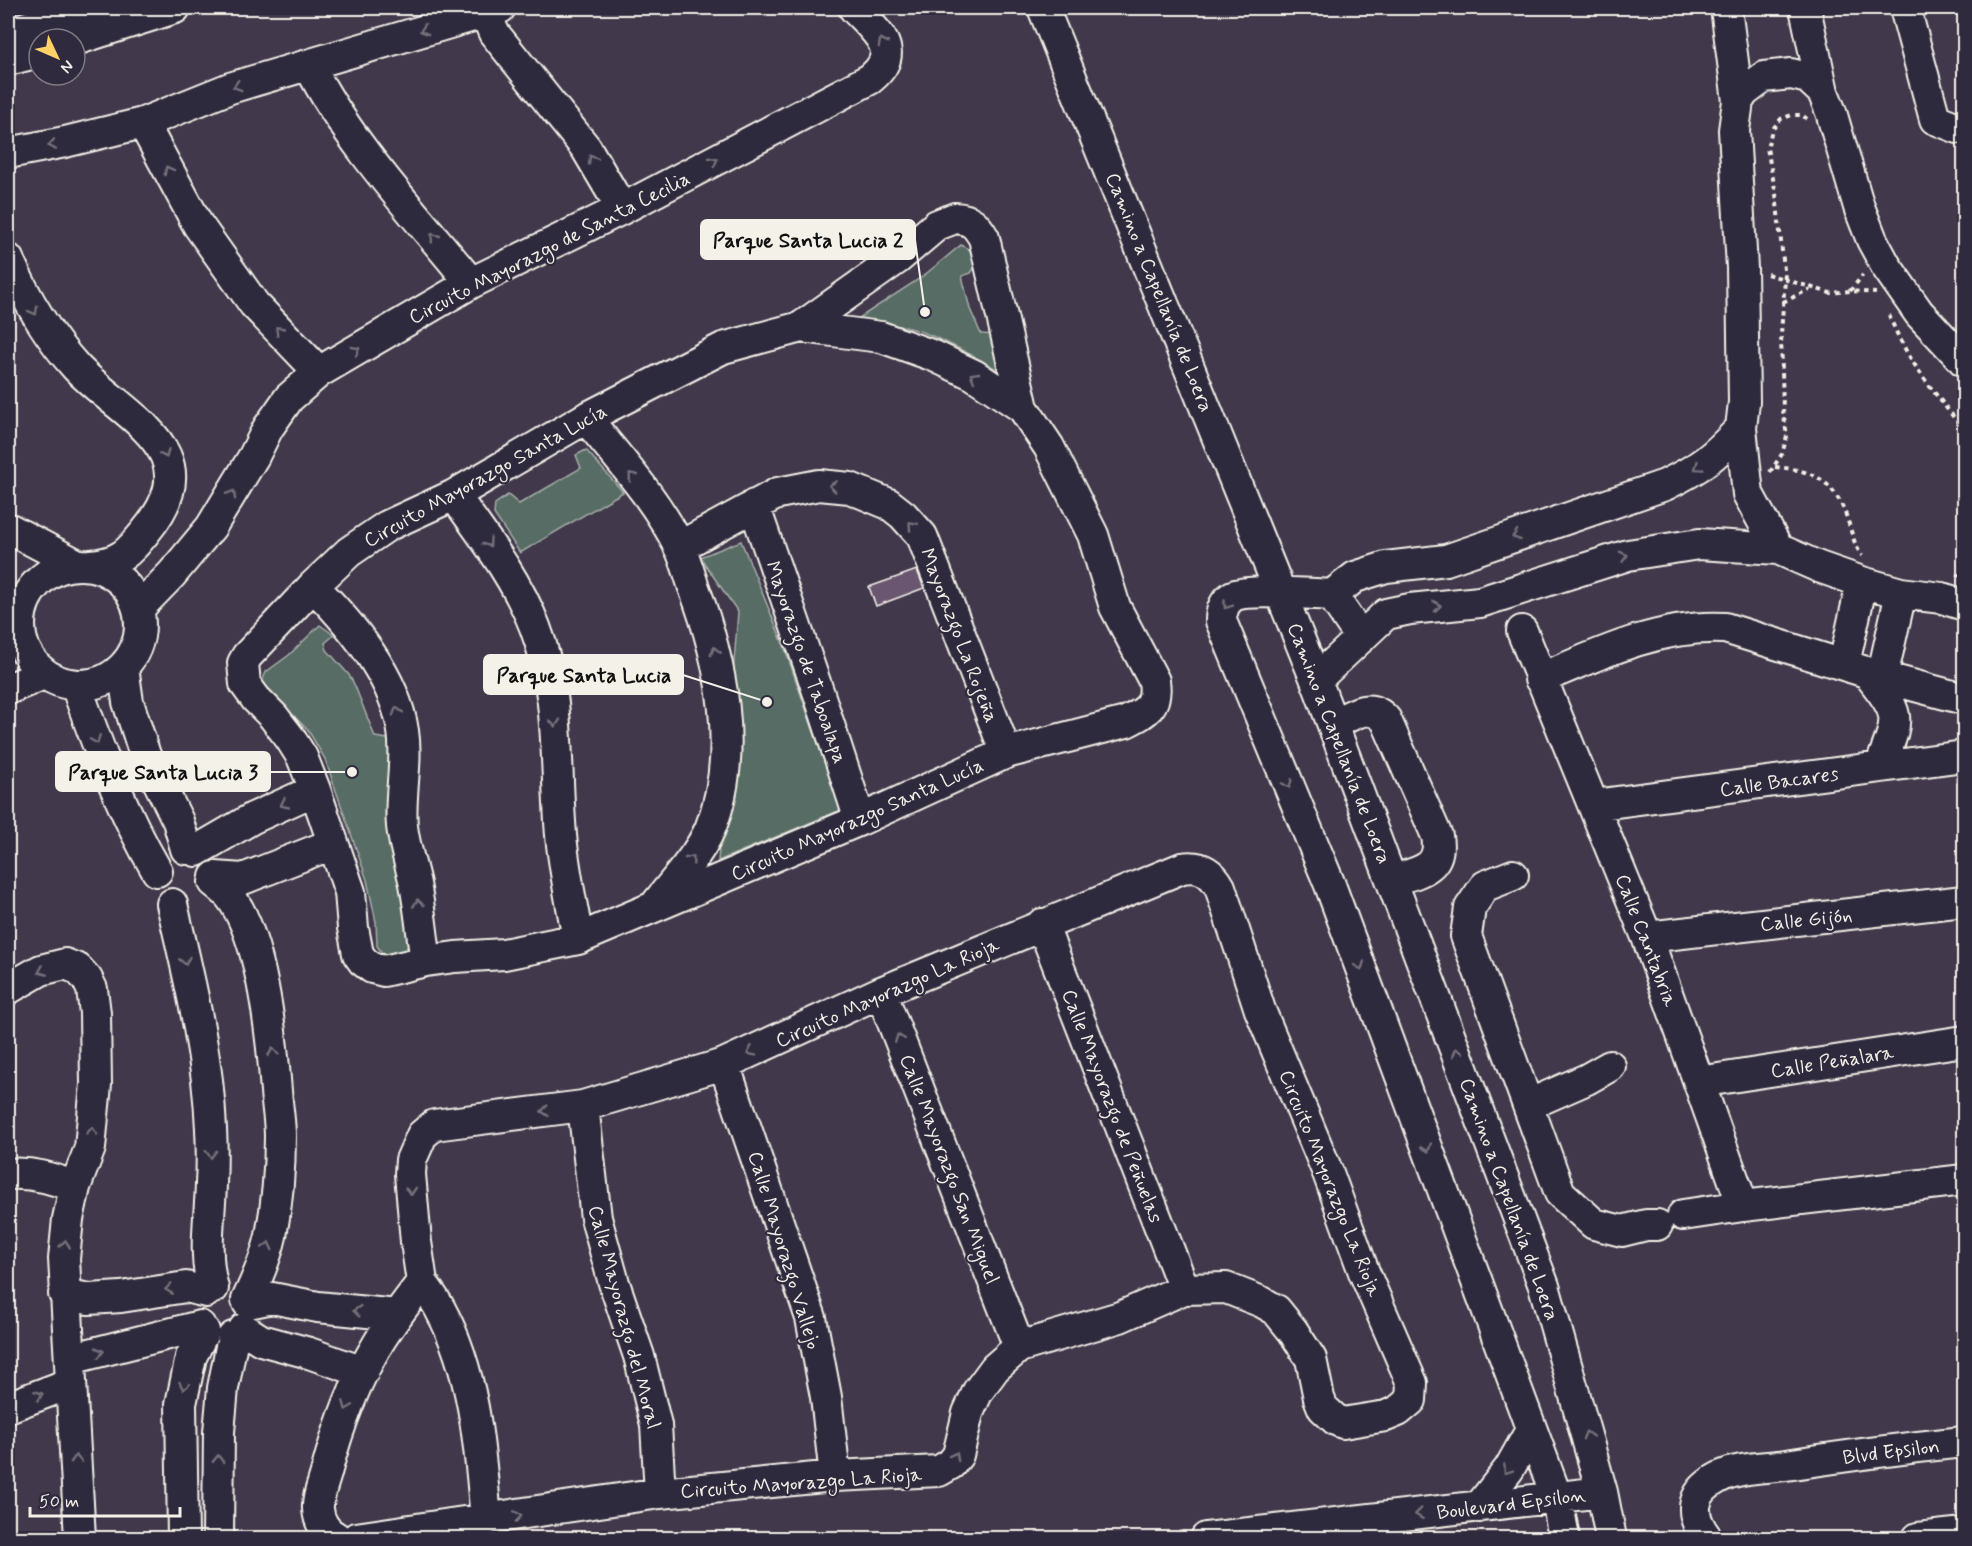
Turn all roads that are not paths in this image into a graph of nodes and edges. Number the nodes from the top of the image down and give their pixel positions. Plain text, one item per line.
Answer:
1 (90, 8) edge
2 (175, 8) edge
3 (854, 8) edge
4 (1043, 8) edge
5 (1726, 8) edge
6 (1805, 8) edge
7 (1905, 8) edge
8 (492, 10) edge
9 (9, 33) edge
10 (87, 36) edge
11 (27, 44) edge
12 (309, 65) junction
13 (1823, 92) junction
14 (1738, 101) junction
15 (143, 123) junction
16 (1965, 126) edge
17 (8, 153) edge
18 (622, 209) junction
19 (8, 259) edge
20 (471, 283) junction
21 (801, 327) junction
22 (1965, 362) edge
23 (320, 372) junction
24 (1023, 408) junction
25 (586, 418) junction
26 (1741, 428) junction
27 (454, 495) junction
28 (165, 504) junction
29 (753, 505) junction
30 (211, 527) junction
31 (8, 528) edge
32 (679, 547) junction
33 (1778, 549) junction
34 (84, 565) junction
35 (1864, 571) junction
36 (18, 586) edge
37 (313, 586) junction
38 (1281, 592) junction
39 (1901, 593) junction
40 (1332, 595) junction
41 (1965, 605) edge
42 (138, 609) junction
43 (1522, 631) dead end
44 (14, 632) edge
45 (1361, 639) junction
46 (123, 667) junction
47 (1864, 671) junction
48 (44, 674) junction
49 (1540, 679) junction
50 (1316, 680) junction
51 (76, 685) junction
52 (8, 689) edge
53 (1965, 699) edge
54 (1333, 725) junction
55 (1006, 753) junction
56 (1965, 756) edge
57 (1880, 767) junction
58 (315, 790) junction
59 (1594, 805) junction
60 (860, 820) junction
61 (332, 844) junction
62 (191, 850) junction
63 (157, 871) junction
64 (1513, 875) dead end
65 (215, 880) junction
66 (1393, 880) junction
67 (1965, 901) edge
68 (172, 904) junction
69 (656, 905) junction
70 (1042, 924) junction
71 (1647, 937) junction
72 (578, 939) junction
73 (426, 961) junction
74 (1484, 986) junction
75 (8, 989) edge
76 (881, 992) junction
77 (1438, 1000) junction
78 (1965, 1041) edge
79 (724, 1064) junction
80 (1610, 1066) dead end
81 (1699, 1082) junction
82 (1528, 1105) junction
83 (583, 1106) junction
84 (8, 1174) edge
85 (1965, 1180) edge
86 (75, 1187) junction
87 (1743, 1206) junction
88 (422, 1282) junction
89 (1184, 1289) junction
90 (210, 1290) junction
91 (64, 1294) junction
92 (397, 1315) junction
93 (243, 1317) junction
94 (202, 1329) junction
95 (1019, 1347) junction
96 (71, 1371) junction
97 (363, 1372) junction
98 (8, 1407) edge
99 (1531, 1430) junction
100 (1965, 1442) edge
101 (835, 1476) junction
102 (1602, 1492) junction
103 (660, 1493) junction
104 (1557, 1498) junction
105 (1479, 1507) junction
106 (486, 1520) junction
107 (1965, 1533) edge
108 (80, 1539) edge
109 (183, 1539) edge
110 (218, 1539) edge
111 (337, 1539) edge
112 (356, 1539) edge
113 (1206, 1539) edge
114 (1564, 1539) edge
115 (1611, 1539) edge
116 (1707, 1539) edge
117 (1918, 1539) edge

1 - 9 street
2 - 10 street
18 -> 3 street, Circuito Mayorazgo de Santa Cecilia
4 - 38 street, Camino a Capellanía de Loera
5 - 14 street
6 - 13 street
7 - 16 street
8 -> 12 street
18 -> 8 street
9 - 11 street
12 -> 15 street
20 -> 12 street
13 - 14 street
13 - 22 street
14 - 26 street
15 -> 17 street
23 -> 15 street
18 - 20 street, Circuito Mayorazgo de Santa Cecilia
19 -> 28 street
23 -> 20 street, Circuito Mayorazgo de Santa Cecilia
24 -> 21 street, Circuito Mayorazgo Santa Lucía
21 - 24 street, Circuito Mayorazgo Santa Lucía
21 - 25 street, Circuito Mayorazgo Santa Lucía
30 -> 23 street, Circuito Mayorazgo de Santa Cecilia
24 - 55 street, Circuito Mayorazgo Santa Lucía
25 - 27 street, Circuito Mayorazgo Santa Lucía
32 -> 25 street
26 - 33 street
26 -> 40 street
27 - 37 street, Circuito Mayorazgo Santa Lucía
27 -> 72 street
28 - 30 street
28 - 34 street
29 - 32 street, Mayorazgo La Rojeña
55 -> 29 street, Mayorazgo La Rojeña
29 - 60 street, Mayorazgo de Taboalapa
30 - 42 street, Circuito Mayorazgo de Santa Cecilia
31 - 34 street
69 -> 32 street
33 - 35 street
45 -> 33 street
34 - 36 street
34 - 42 street
35 - 39 street
35 - 47 street
36 - 44 street
37 - 58 street, Circuito Mayorazgo Santa Lucía
73 -> 37 street
38 - 40 street
38 - 50 street, Camino a Capellanía de Loera
38 -> 99 street
39 - 41 street
39 - 47 street
40 - 45 street
42 - 46 street
43 - 49 street, Calle Cantabria
44 - 48 street
45 - 50 street
46 - 51 street
46 - 62 street
47 - 49 street
47 - 53 street
47 - 57 street
48 - 51 street
48 - 52 street
49 - 59 street, Calle Cantabria
50 - 54 street, Camino a Capellanía de Loera
51 -> 63 street
54 - 66 street, Camino a Capellanía de Loera
54 - 66 street
55 - 60 street, Circuito Mayorazgo Santa Lucía
56 - 57 street, Calle Bacares
57 - 59 street, Calle Bacares
58 - 61 street, Circuito Mayorazgo Santa Lucía
58 -> 62 street
59 - 71 street, Calle Cantabria
60 - 69 street, Circuito Mayorazgo Santa Lucía
61 - 65 street
61 - 73 street, Circuito Mayorazgo Santa Lucía
62 - 63 street
62 - 65 street
63 - 68 street
64 - 74 street
65 - 68 street
93 -> 65 street
66 - 77 street, Camino a Capellanía de Loera
67 - 71 street, Calle Gijón
68 -> 90 street
69 - 72 street, Circuito Mayorazgo Santa Lucía
70 - 76 street, Circuito Mayorazgo La Rioja
70 - 89 street, Calle Mayorazgo de Peñuelas
70 - 89 street, Circuito Mayorazgo La Rioja
71 - 81 street, Calle Cantabria
72 - 73 street, Circuito Mayorazgo Santa Lucía
74 - 77 street
74 - 82 street
86 -> 75 street
76 -> 79 street, Circuito Mayorazgo La Rioja
95 -> 76 street, Calle Mayorazgo San Miguel
102 -> 77 street, Camino a Capellanía de Loera
78 - 81 street, Calle Peñalara
79 - 83 street, Circuito Mayorazgo La Rioja
79 - 101 street, Calle Mayorazgo Vallejo
80 - 82 street
81 - 87 street, Calle Cantabria
82 - 87 street
83 -> 88 street, Circuito Mayorazgo La Rioja
83 - 103 street, Calle Mayorazgo del Moral
84 - 86 street
85 - 87 street
91 -> 86 street
88 - 92 street
88 - 106 street, Circuito Mayorazgo La Rioja
89 - 95 street, Circuito Mayorazgo La Rioja
90 -> 91 street
90 - 93 street
90 - 94 street
91 - 96 street
92 -> 93 street
92 - 97 street
93 - 94 street
93 - 97 street
110 -> 93 street
96 -> 94 street
94 -> 109 street
101 -> 95 street, Circuito Mayorazgo La Rioja
98 -> 96 street
108 -> 96 street
97 -> 111 street
99 - 104 street
99 -> 105 street
100 - 116 street, Blvd Epsilon
101 - 103 street, Circuito Mayorazgo La Rioja
102 - 104 street, Boulevard Epsilon
102 - 115 street, Camino a Capellanía de Loera
106 -> 103 street, Circuito Mayorazgo La Rioja
104 - 105 street, Boulevard Epsilon
104 - 114 street
105 -> 113 street, Boulevard Epsilon
106 - 112 street, Circuito Mayorazgo La Rioja
107 - 117 street

